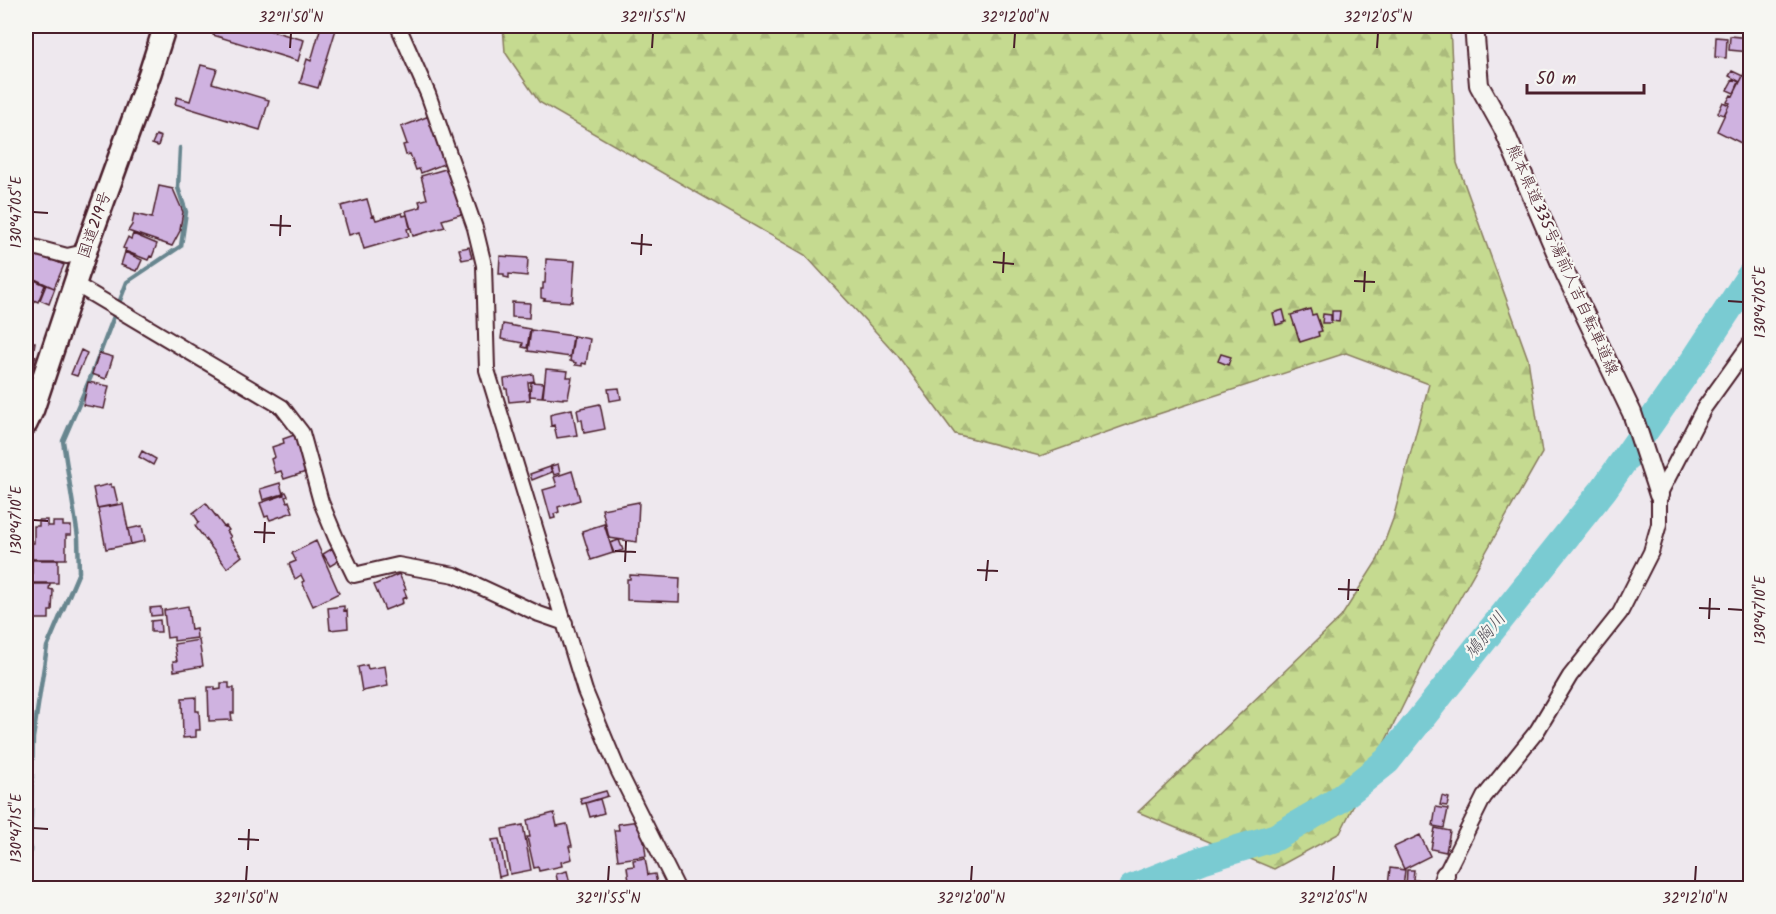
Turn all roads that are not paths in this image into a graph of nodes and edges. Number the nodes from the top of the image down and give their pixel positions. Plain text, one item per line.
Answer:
1 (165, 26) edge
2 (398, 26) edge
3 (1474, 26) edge
4 (26, 244) edge
5 (86, 252) junction
6 (75, 284) junction
7 (1750, 344) edge
8 (26, 424) edge
9 (1659, 495) junction
10 (565, 623) junction
11 (1443, 882) edge
12 (677, 888) edge

1 - 5 highway, 国道219号
2 - 10 street
3 - 9 main road, 熊本県道335号湯前人吉自転車道線
4 - 5 street
5 - 6 highway, 国道219号
6 - 8 highway, 国道219号
6 - 10 street
7 - 9 street
9 - 11 street
10 - 12 street

